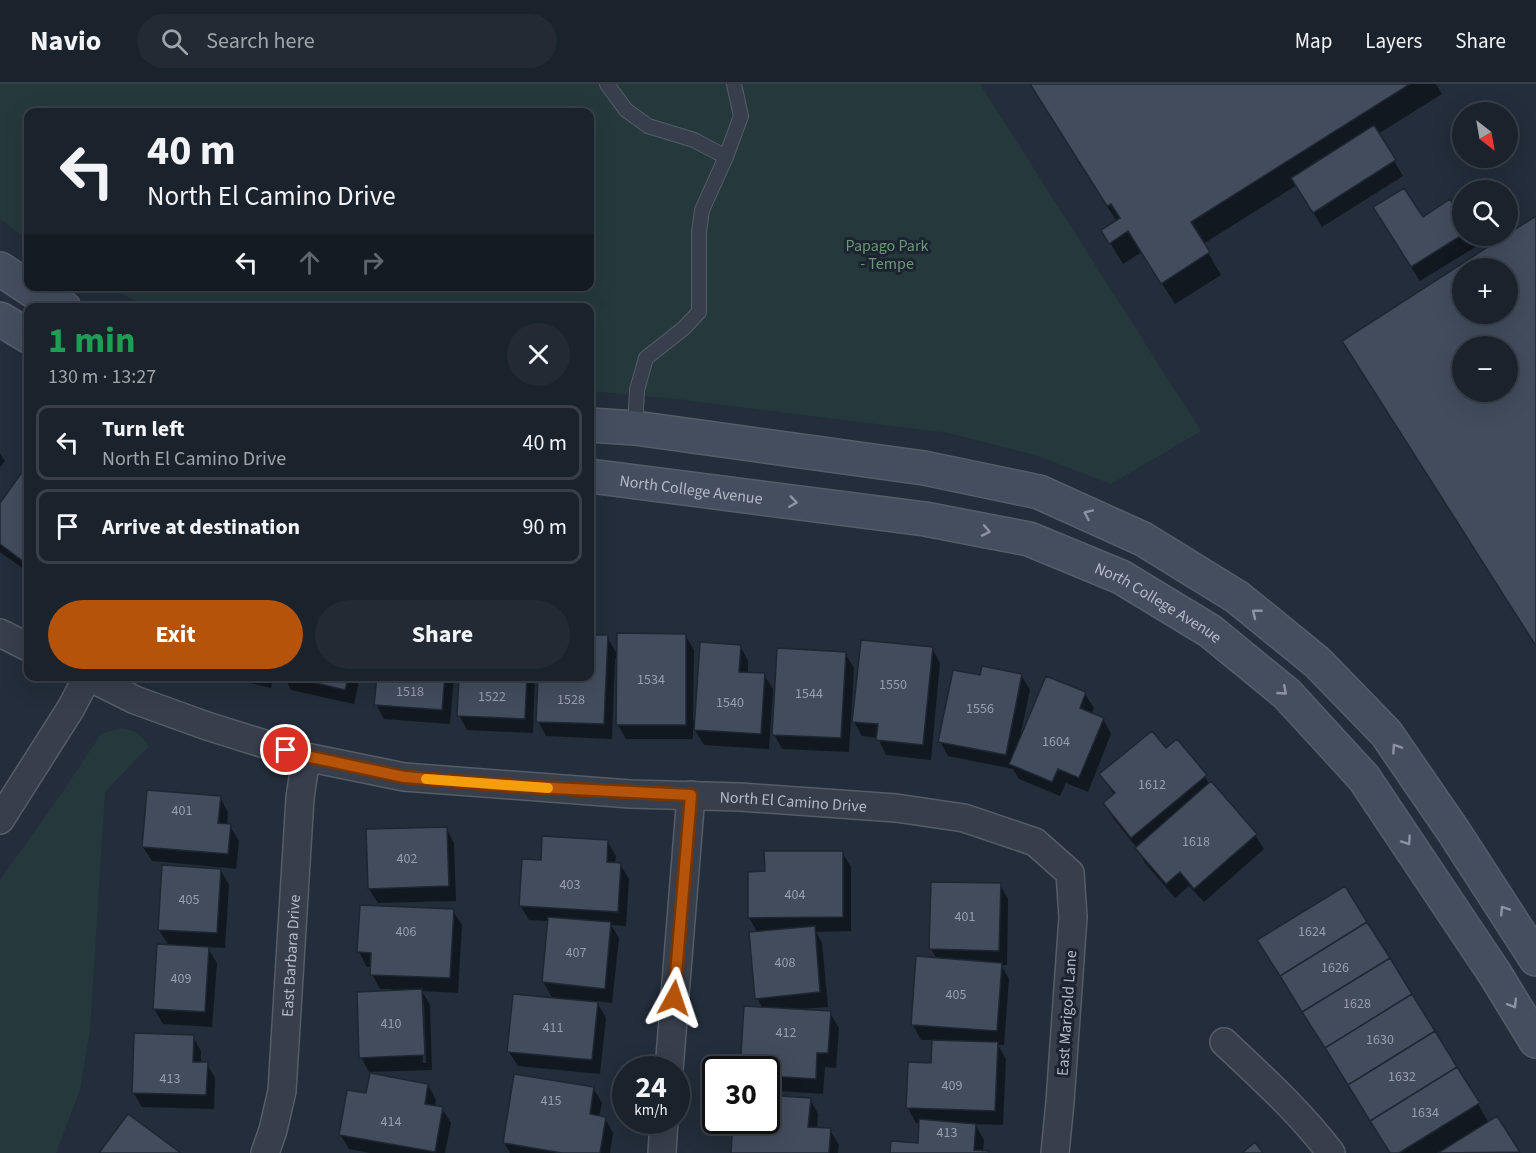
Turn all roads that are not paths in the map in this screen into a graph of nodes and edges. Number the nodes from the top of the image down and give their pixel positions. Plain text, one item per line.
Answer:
1 (607, 84) edge
2 (734, 84) edge
3 (726, 157) junction
4 (0, 269) edge
5 (24, 285) edge
6 (33, 291) edge
7 (55, 303) edge
8 (0, 319) edge
9 (24, 334) edge
10 (594, 425) edge
11 (635, 428) junction
12 (594, 477) edge
13 (0, 633) edge
14 (24, 645) edge
15 (86, 681) edge
16 (96, 681) edge
17 (306, 756) junction
18 (691, 795) junction
19 (0, 820) edge
20 (1070, 873) joint
21 (1536, 959) edge
22 (1536, 1041) edge
23 (1224, 1042) dead end
24 (670, 1056) edge
25 (663, 1134) edge
26 (265, 1153) edge
27 (662, 1153) edge
28 (1054, 1153) edge
29 (1331, 1153) edge

1 - 3 lane
2 - 3 lane
3 - 11 lane
4 - 5 street
6 - 7 street
8 - 9 street
10 - 11 street
21 -> 11 street
12 -> 22 street, North College Avenue
13 - 14 street
15 - 19 street
16 - 17 street, North El Camino Drive
17 - 18 street, North El Camino Drive
17 - 26 street, East Barbara Drive
18 - 20 street, North El Camino Drive
18 - 24 street
20 - 28 street, East Marigold Lane
23 - 29 street
25 - 27 street

